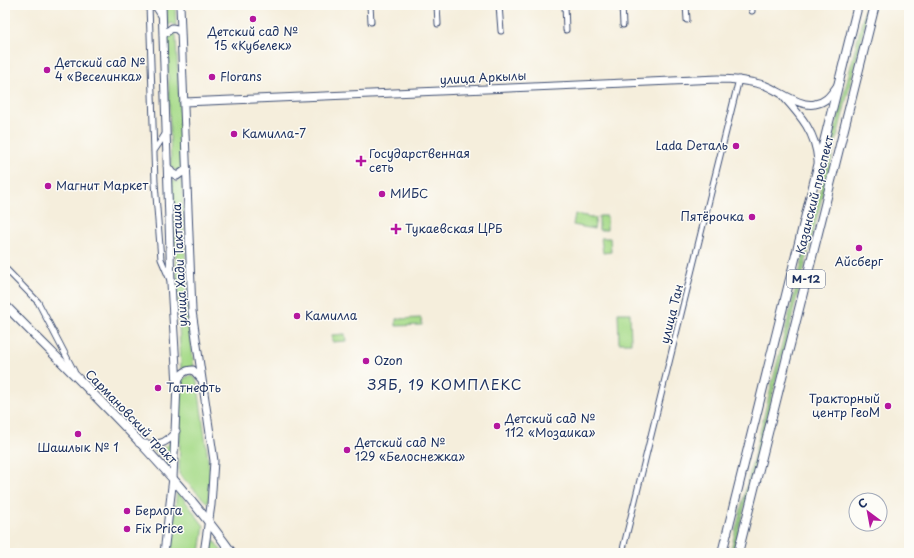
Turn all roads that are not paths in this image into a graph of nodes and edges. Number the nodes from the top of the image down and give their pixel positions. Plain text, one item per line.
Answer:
1 (149, 5) edge
2 (154, 5) edge
3 (162, 5) edge
4 (180, 5) edge
5 (370, 5) edge
6 (437, 5) edge
7 (499, 5) edge
8 (565, 5) edge
9 (622, 5) edge
10 (686, 5) edge
11 (858, 5) edge
12 (875, 5) edge
13 (162, 17) junction
14 (687, 20) dead end
15 (371, 22) dead end
16 (438, 24) dead end
17 (623, 25) dead end
18 (566, 30) dead end
19 (501, 31) dead end
20 (181, 33) junction
21 (163, 35) junction
22 (739, 79) junction
23 (838, 85) junction
24 (781, 92) junction
25 (184, 102) junction
26 (166, 132) junction
27 (154, 151) junction
28 (167, 166) junction
29 (187, 169) junction
30 (818, 170) junction
31 (5, 268) edge
32 (171, 283) junction
33 (5, 305) edge
34 (79, 381) junction
35 (203, 382) junction
36 (177, 385) junction
37 (176, 431) junction
38 (139, 443) junction
39 (173, 478) junction
40 (209, 522) junction
41 (164, 553) edge
42 (204, 553) edge
43 (232, 553) edge
44 (622, 553) edge
45 (722, 553) edge
46 (738, 553) edge

1 - 27 street
2 - 13 street
3 - 13 main road, улица Хади Такташа
4 - 20 main road, улица Хади Такташа
5 - 15 street
6 - 16 street
7 - 19 street
8 - 18 street
9 - 17 street
10 - 14 street
11 - 23 main road, Казанский проспект / М-12
12 - 46 main road, Казанский проспект / М-12
13 - 21 main road, улица Хади Такташа
20 - 21 main road
20 - 25 main road, улица Хади Такташа
21 - 26 main road, улица Хади Такташа
22 - 24 main road, улица Аркылы
22 - 25 main road, улица Аркылы
22 - 44 street, улица Тан
23 - 24 main road, улица Аркылы
23 - 30 main road, Казанский проспект / М-12
24 - 30 main road
25 - 29 main road, улица Хади Такташа
26 - 27 street
26 - 28 main road, улица Хади Такташа
27 - 32 street
28 - 29 main road
28 - 32 main road, улица Хади Такташа
29 - 35 main road, улица Хади Такташа
30 - 45 main road, Казанский проспект / М-12
31 - 34 street
32 - 36 main road, улица Хади Такташа
33 - 34 main road, Сармановский тракт
34 - 38 main road, Сармановский тракт
35 - 36 main road
35 - 40 main road, улица Хади Такташа
36 - 37 main road, улица Хади Такташа
37 - 38 main road
37 - 39 main road, улица Хади Такташа
38 - 39 main road, Сармановский тракт
39 - 40 main road, Сармановский тракт
39 - 41 main road, улица Хади Такташа
40 - 42 main road, улица Хади Такташа
40 - 43 main road, Сармановский тракт

